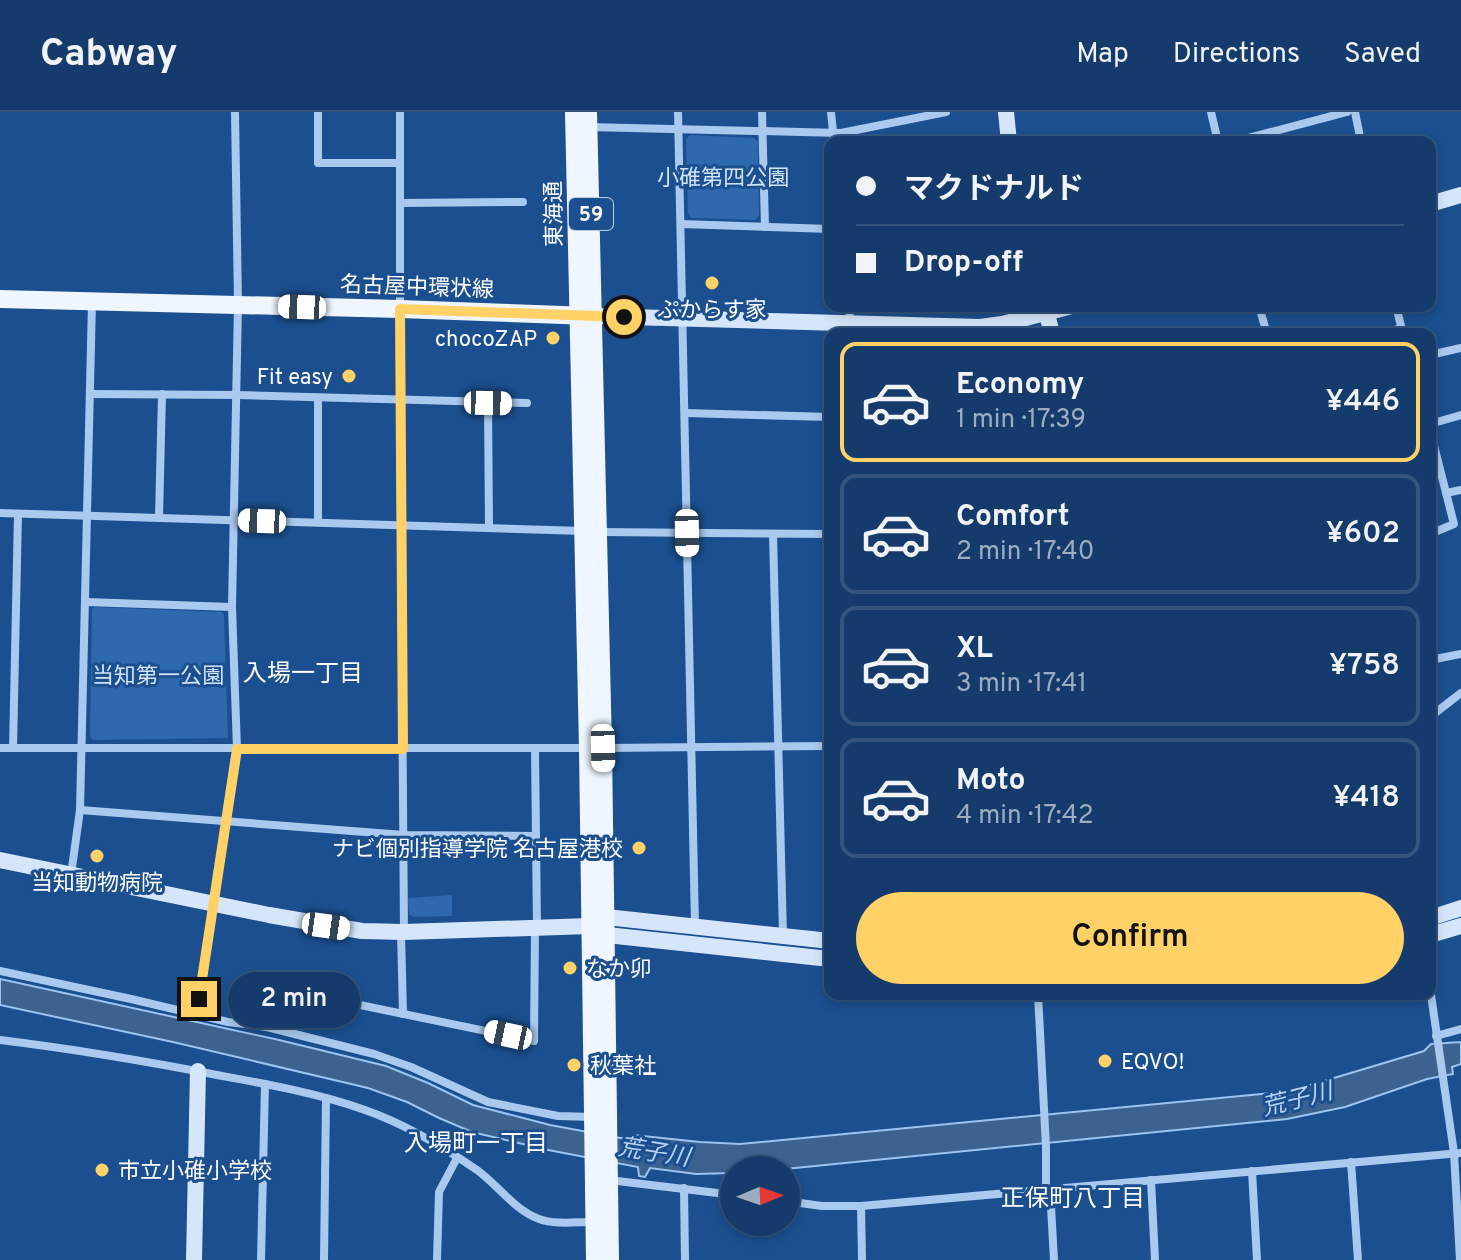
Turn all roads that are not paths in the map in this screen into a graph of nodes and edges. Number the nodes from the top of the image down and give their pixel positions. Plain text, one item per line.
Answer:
1 (235, 112) edge
2 (318, 112) edge
3 (400, 112) edge
4 (574, 112) edge
5 (678, 112) edge
6 (762, 112) edge
7 (831, 112) edge
8 (946, 112) edge
9 (1006, 112) edge
10 (1211, 112) edge
11 (1347, 112) edge
12 (1355, 112) edge
13 (920, 115) edge
14 (589, 120) edge
15 (679, 129) junction
16 (763, 132) junction
17 (833, 136) edge
18 (841, 136) edge
19 (1008, 136) edge
20 (1217, 136) edge
21 (1256, 136) edge
22 (1360, 136) edge
23 (824, 137) edge
24 (400, 163) junction
25 (1461, 195) edge
26 (523, 202) dead end
27 (1436, 202) edge
28 (400, 203) junction
29 (681, 224) junction
30 (765, 227) junction
31 (824, 229) edge
32 (0, 299) edge
33 (92, 301) junction
34 (238, 305) junction
35 (400, 309) junction
36 (1040, 312) edge
37 (586, 316) junction
38 (683, 319) junction
39 (834, 328) edge
40 (916, 328) edge
41 (1461, 348) edge
42 (1436, 354) edge
43 (91, 394) junction
44 (162, 394) junction
45 (236, 395) junction
46 (318, 398) junction
47 (400, 401) junction
48 (488, 403) junction
49 (527, 403) dead end
50 (685, 413) junction
51 (1461, 415) edge
52 (824, 417) edge
53 (1436, 425) edge
54 (1436, 452) edge
55 (1461, 490) edge
56 (1446, 493) junction
57 (0, 513) edge
58 (18, 514) junction
59 (88, 516) junction
60 (159, 518) junction
61 (233, 520) junction
62 (318, 522) junction
63 (1454, 524) junction
64 (401, 525) junction
65 (489, 527) junction
66 (1461, 531) edge
67 (591, 532) junction
68 (1436, 532) edge
69 (687, 533) junction
70 (773, 534) junction
71 (824, 534) edge
72 (86, 602) junction
73 (232, 607) junction
74 (1461, 654) edge
75 (1436, 659) edge
76 (1461, 693) edge
77 (1436, 712) edge
78 (824, 746) edge
79 (691, 747) junction
80 (778, 747) junction
81 (0, 748) edge
82 (13, 748) junction
83 (82, 748) junction
84 (596, 748) junction
85 (237, 749) junction
86 (403, 749) junction
87 (535, 749) junction
88 (80, 810) junction
89 (226, 822) junction
90 (404, 835) junction
91 (536, 836) junction
92 (0, 860) edge
93 (71, 875) junction
94 (213, 904) junction
95 (1461, 908) edge
96 (1436, 916) edge
97 (601, 926) junction
98 (695, 926) junction
99 (1461, 926) edge
100 (536, 927) junction
101 (402, 932) junction
102 (1436, 933) edge
103 (783, 936) junction
104 (824, 940) edge
105 (824, 958) edge
106 (0, 971) edge
107 (1038, 1000) edge
108 (1432, 1000) edge
109 (403, 1014) junction
110 (197, 1015) junction
111 (267, 1027) junction
112 (1461, 1029) edge
113 (0, 1040) edge
114 (1437, 1040) junction
115 (198, 1071) junction
116 (265, 1084) junction
117 (326, 1098) junction
118 (599, 1126) junction
119 (1458, 1153) edge
120 (457, 1158) junction
121 (1351, 1162) junction
122 (604, 1168) junction
123 (1252, 1171) junction
124 (1151, 1180) junction
125 (684, 1188) junction
126 (1048, 1189) junction
127 (720, 1193) edge
128 (800, 1203) edge
129 (861, 1206) junction
130 (594, 1222) junction
131 (194, 1260) edge
132 (261, 1260) edge
133 (324, 1260) edge
134 (437, 1260) edge
135 (595, 1260) edge
136 (610, 1260) edge
137 (685, 1260) edge
138 (862, 1260) edge
139 (1054, 1260) edge
140 (1155, 1260) edge
141 (1257, 1260) edge
142 (1358, 1260) edge
143 (1460, 1260) edge

1 - 34 street
2 - 24 street
3 - 24 street
4 - 37 main road, 東海通 / 59
5 - 15 street
6 - 16 street
7 - 17 street
8 - 13 street
9 - 19 street
10 - 20 street
11 - 21 street
12 - 22 street
13 - 18 street
14 - 15 street
14 - 37 main road, 東海通 / 59
15 - 16 street
15 - 29 street
16 - 23 street
16 - 30 street
24 - 28 street
25 - 27 street
26 - 28 street
28 - 35 street
29 - 30 street
29 - 38 street
30 - 31 street
32 - 33 main road, 名古屋中環状線
33 - 34 main road, 名古屋中環状線
33 - 43 street
34 - 35 main road, 名古屋中環状線
34 - 45 street
35 - 37 main road, 名古屋中環状線
35 - 47 street
36 - 40 street
37 - 38 street
37 - 67 main road
38 - 39 street
38 - 50 street
41 - 42 street
43 - 44 street
43 - 59 street
44 - 45 street
44 - 60 street
45 - 46 street
45 - 61 street
46 - 47 street
46 - 62 street
47 - 48 street
47 - 64 street
48 - 49 street
48 - 65 street
50 - 52 street
50 - 69 street
51 - 53 street
54 - 56 street
55 - 56 street
56 - 63 street
57 - 58 street
58 - 59 street
58 - 82 street
59 - 60 street
59 - 72 street
60 - 61 street
61 - 62 street
61 - 73 street
62 - 64 street
63 - 66 street
63 - 68 street
64 - 65 street
64 - 86 street
65 - 67 street
67 - 69 street
67 - 84 main road
69 - 70 street
69 - 79 street
70 - 71 street
70 - 80 street
72 - 73 street
72 - 83 street
73 - 85 street
74 - 75 street
76 - 77 street
78 - 80 street
79 - 80 street
79 - 84 street
79 - 98 street
80 - 103 street
81 - 82 street
82 - 83 street
83 - 85 street
83 - 88 street
84 - 87 street
84 - 97 main road
85 - 86 street
85 - 89 street
86 - 87 street
86 - 90 street
87 - 91 street
88 - 89 street
88 - 93 street
89 - 90 street
89 - 94 street
90 - 91 street
90 - 101 street
91 - 100 street
92 - 93 street
93 - 94 street
94 - 101 street
94 - 110 street
95 - 96 street
97 - 98 street
97 - 100 street
97 - 105 street
97 - 118 main road
98 - 103 street
99 - 102 street
100 - 101 street
100 - 109 street
101 - 109 street
103 - 104 street
106 - 110 street
107 - 126 street
108 - 114 street
109 - 111 street
110 - 111 street
111 - 118 street
112 - 114 street
113 - 115 street
114 - 119 street
115 - 116 street
115 - 131 street
116 - 117 street
116 - 132 street
117 - 120 street
117 - 133 street
118 - 122 main road
119 - 121 street
119 - 143 street
120 - 130 street
120 - 134 street
121 - 123 street
121 - 142 street
122 - 125 street
122 - 130 main road
122 - 136 main road
123 - 124 street
123 - 141 street
124 - 126 street
124 - 140 street
125 - 127 street
125 - 137 street
126 - 129 street
126 - 139 street
128 - 129 street
129 - 138 street
130 - 135 main road

